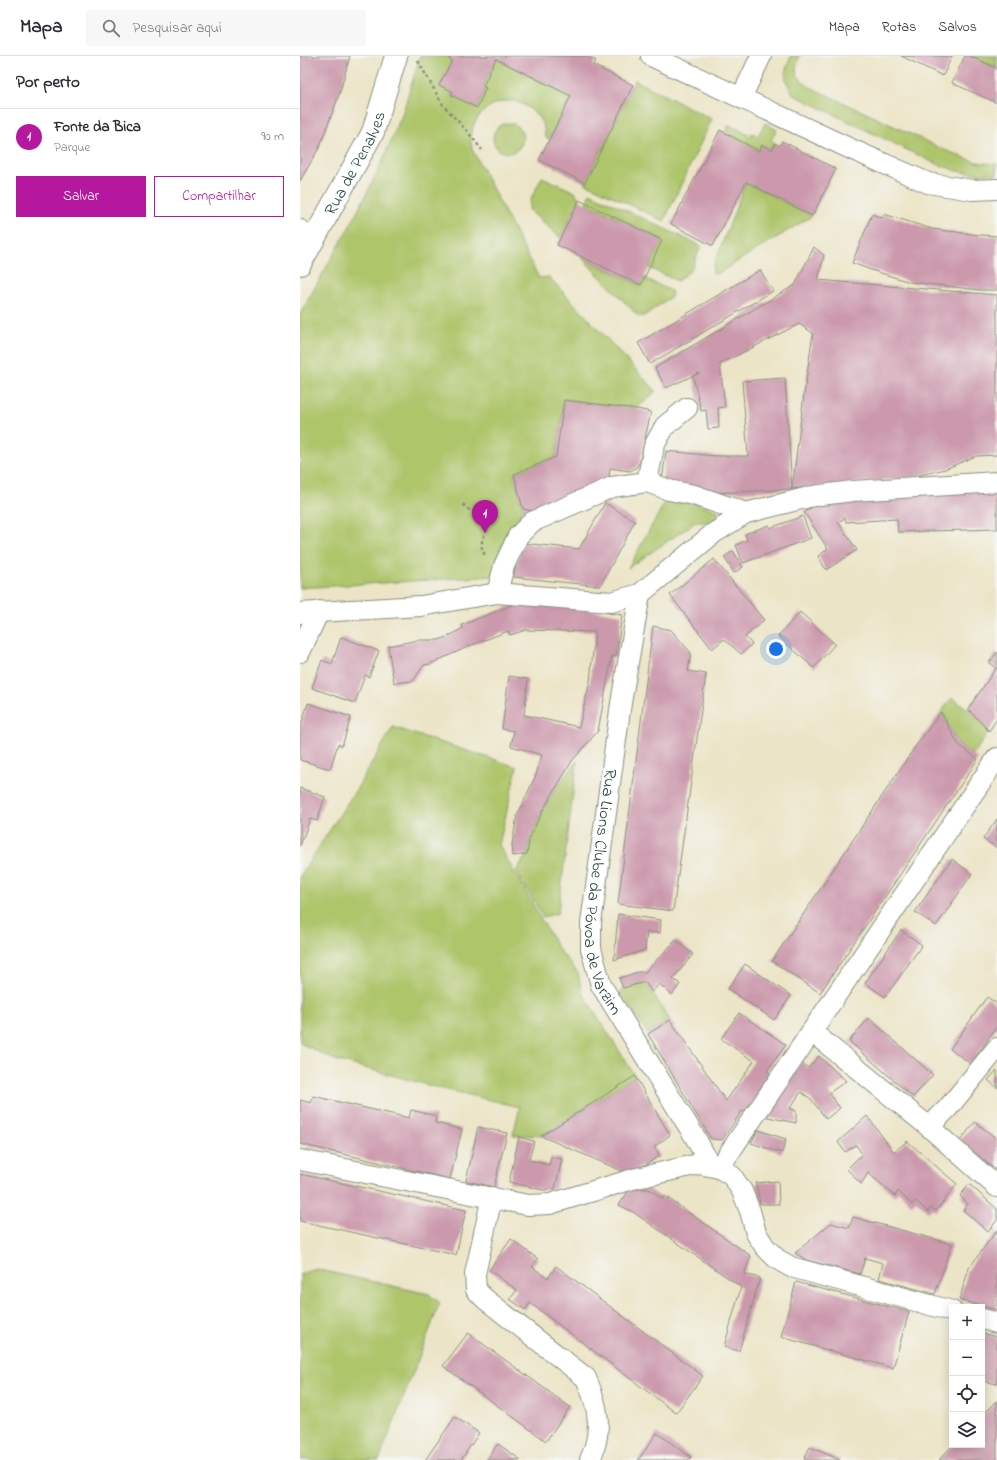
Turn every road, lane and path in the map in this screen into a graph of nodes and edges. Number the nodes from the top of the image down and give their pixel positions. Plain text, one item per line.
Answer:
1 (396, 56) edge
2 (415, 56) edge
3 (651, 56) edge
4 (761, 56) edge
5 (741, 98) junction
6 (482, 150) dead end
7 (997, 189) edge
8 (307, 234) edge
9 (300, 264) edge
10 (687, 408) dead end
11 (647, 482) junction
12 (997, 482) edge
13 (463, 504) dead end
14 (746, 513) junction
15 (504, 566) junction
16 (497, 593) junction
17 (640, 594) junction
18 (310, 612) edge
19 (300, 652) edge
20 (997, 758) edge
21 (991, 780) edge
22 (812, 1032) junction
23 (997, 1048) edge
24 (929, 1127) junction
25 (300, 1160) edge
26 (714, 1167) junction
27 (997, 1187) edge
28 (492, 1197) junction
29 (949, 1309) edge
30 (985, 1320) edge
31 (997, 1323) edge
32 (590, 1460) edge

1 - 8 street, Rua de Penalves
2 - 6 path
3 - 5 street
4 - 5 street
5 - 7 street
8 - 9 street, Rua de Penalves
10 - 11 street
11 - 14 street
11 - 15 street
12 - 14 street
13 - 15 path
14 - 17 street
15 - 16 street
16 - 17 street
16 - 18 street
17 - 26 street, Rua Lions Clube da Póvoa de Varzim
18 - 19 street
20 - 21 street
21 - 22 street
22 - 24 street
22 - 26 street
23 - 24 street
24 - 27 street
25 - 28 street
26 - 28 street
26 - 29 street
28 - 32 street
30 - 31 street

